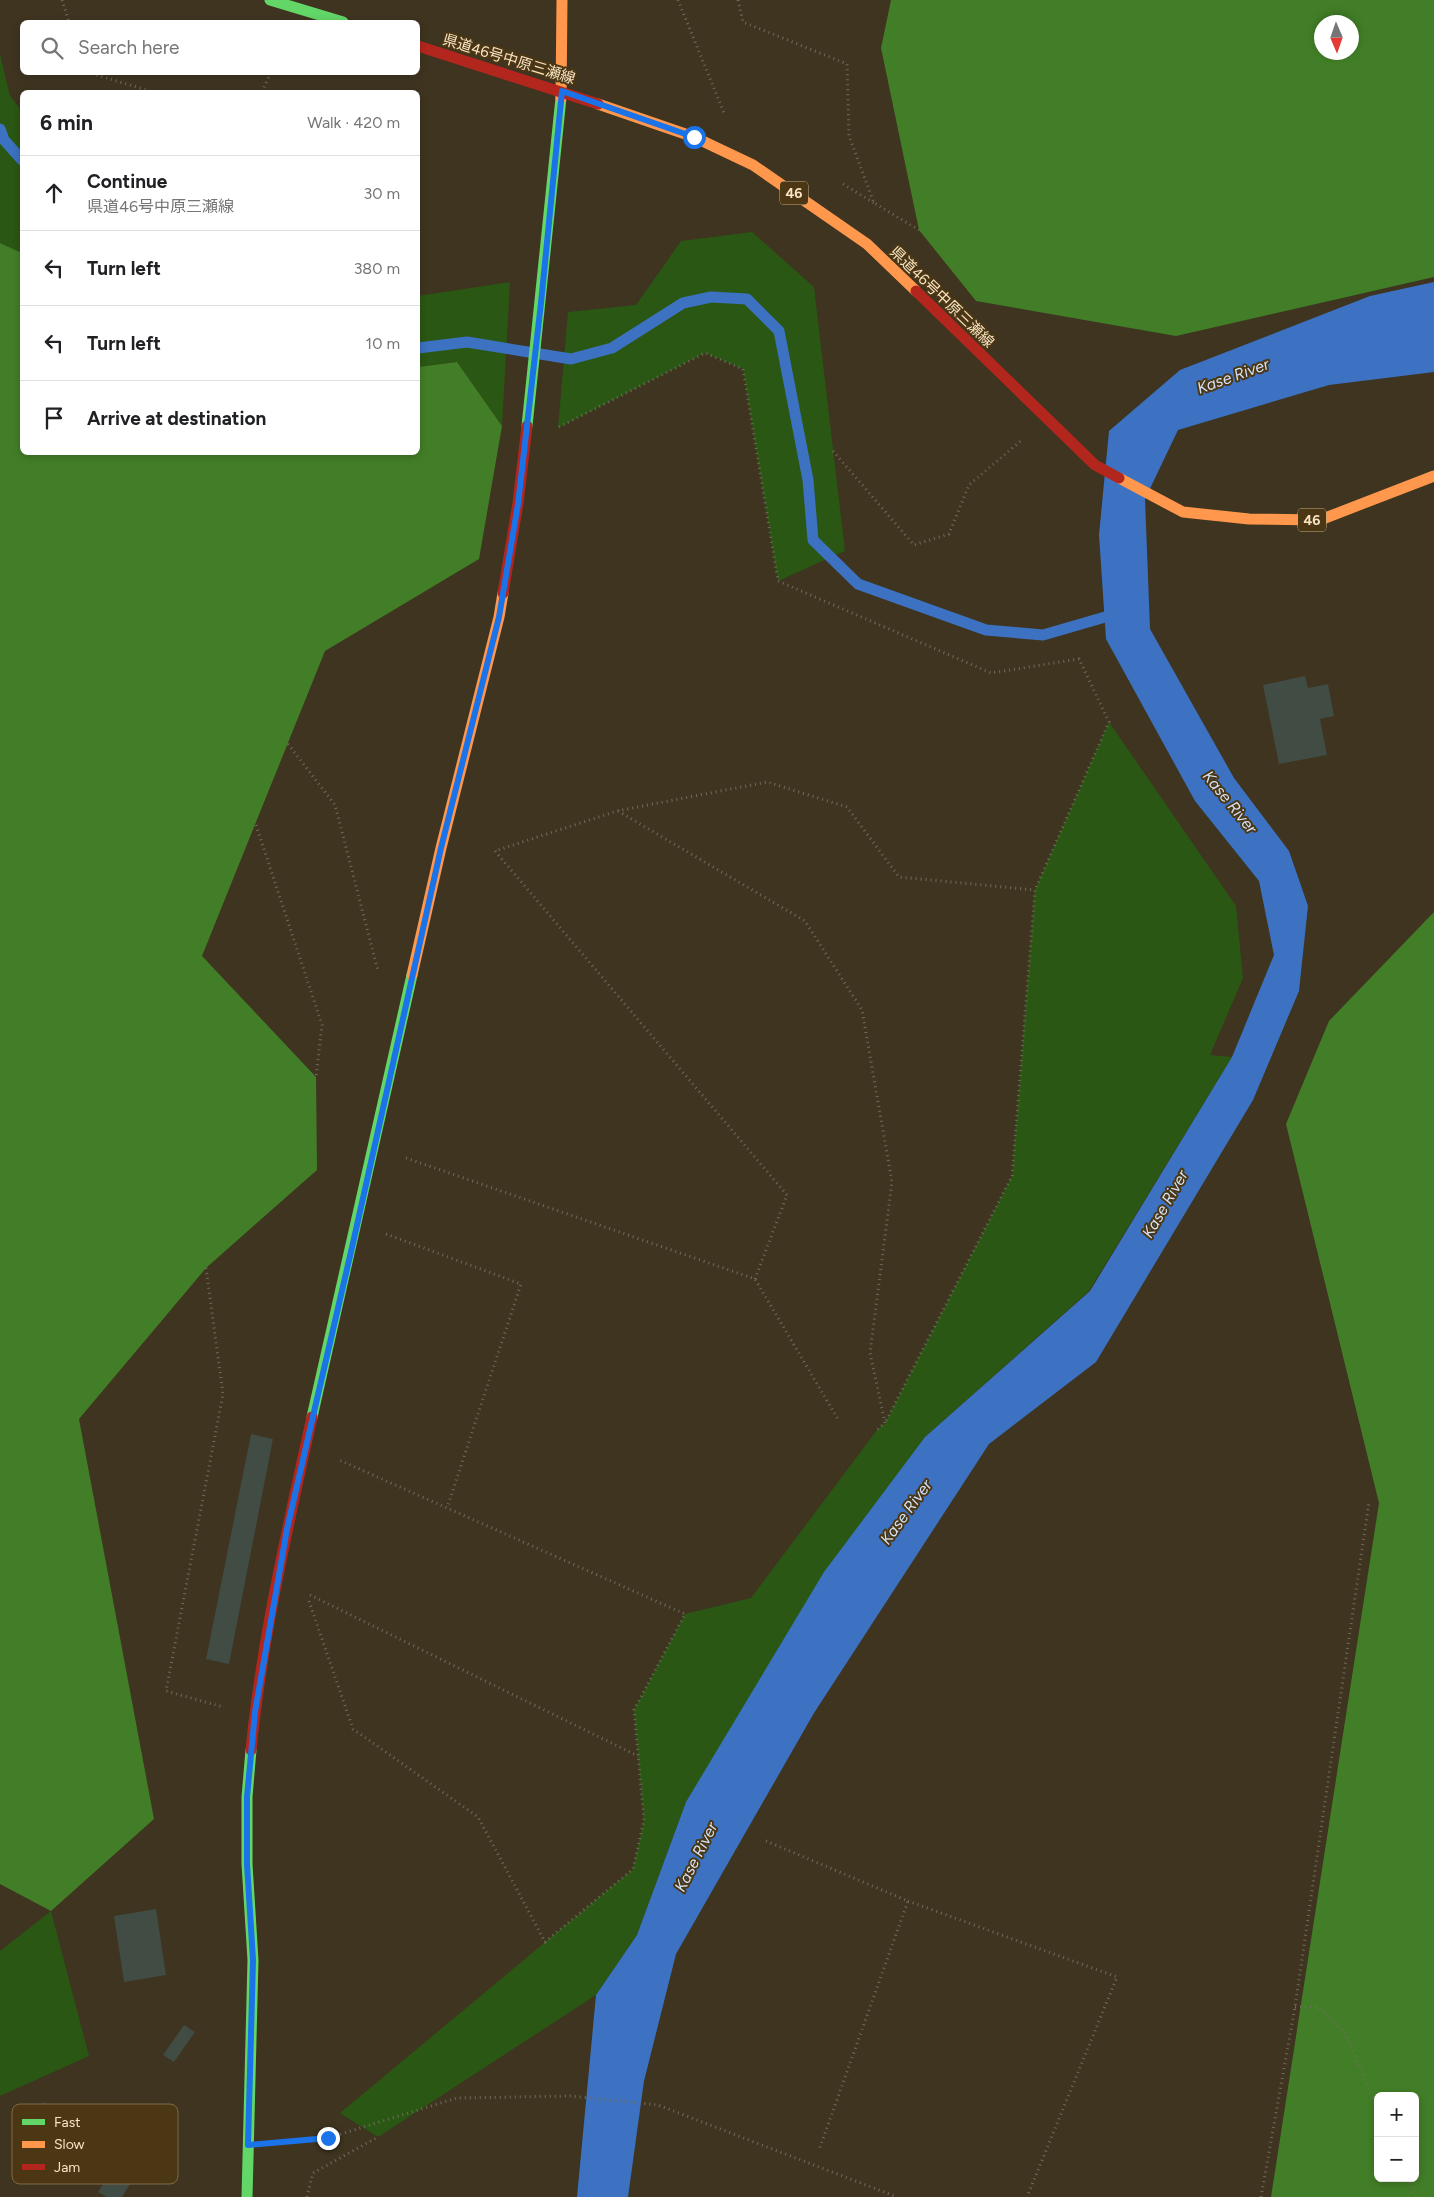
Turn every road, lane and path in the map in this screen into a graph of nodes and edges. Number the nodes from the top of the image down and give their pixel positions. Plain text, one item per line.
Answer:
1 (62, 0) edge
2 (270, 0) edge
3 (562, 0) edge
4 (678, 0) edge
5 (738, 0) edge
6 (68, 20) edge
7 (336, 20) edge
8 (420, 47) edge
9 (97, 75) edge
10 (270, 75) edge
11 (146, 90) edge
12 (263, 90) edge
13 (562, 91) junction
14 (727, 121) dead end
15 (841, 183) dead end
16 (874, 203) junction
17 (919, 230) dead end
18 (558, 428) dead end
19 (1025, 437) dead end
20 (833, 451) dead end
21 (1434, 476) edge
22 (288, 744) dead end
23 (617, 811) junction
24 (256, 825) dead end
25 (1035, 890) junction
26 (378, 973) dead end
27 (316, 1077) dead end
28 (402, 1156) dead end
29 (385, 1234) dead end
30 (206, 1268) dead end
31 (755, 1279) junction
32 (839, 1421) dead end
33 (884, 1423) junction
34 (876, 1430) dead end
35 (337, 1458) dead end
36 (1369, 1502) dead end
37 (447, 1508) junction
38 (227, 1708) dead end
39 (638, 1756) junction
40 (766, 1841) dead end
41 (908, 1901) junction
42 (1295, 2007) junction
43 (1374, 2101) edge
44 (378, 2137) dead end
45 (248, 2145) junction
46 (819, 2150) dead end
47 (1409, 2182) edge
48 (247, 2197) edge
49 (307, 2197) edge
50 (897, 2197) edge
51 (1027, 2197) edge
52 (1261, 2197) edge
53 (1415, 2197) edge

1 - 6 path
2 - 7 street
3 - 13 street
4 - 14 path
5 - 16 path
8 - 13 street, 県道46号中原三瀬線 / 46
9 - 11 path
10 - 12 path
13 - 21 street, 県道46号中原三瀬線 / 46
13 - 45 street
15 - 16 path
16 - 17 path
18 - 25 path
19 - 20 path
22 - 26 path
23 - 25 path
23 - 31 path
23 - 33 path
24 - 27 path
25 - 33 path
28 - 31 path
29 - 37 path
30 - 38 path
31 - 32 path
33 - 34 path
35 - 37 path
36 - 42 path
37 - 39 path
39 - 39 path
40 - 41 path
41 - 46 path
41 - 51 path
42 - 43 path
42 - 52 path
44 - 49 path
45 - 48 street
45 - 50 path
47 - 53 path

